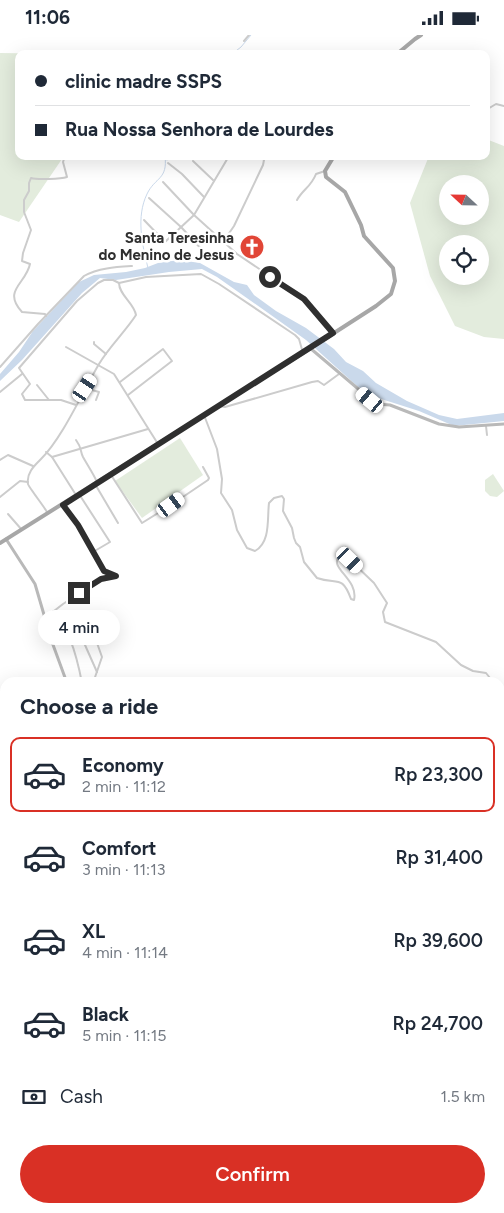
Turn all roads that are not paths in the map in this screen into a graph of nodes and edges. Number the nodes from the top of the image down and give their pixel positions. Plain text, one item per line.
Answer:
1 (249, 35) edge
2 (422, 35) edge
3 (244, 41) dead end
4 (402, 50) edge
5 (504, 106) edge
6 (490, 108) edge
7 (63, 160) edge
8 (227, 160) edge
9 (263, 160) edge
10 (332, 160) edge
11 (193, 161) dead end
12 (168, 163) dead end
13 (325, 171) junction
14 (214, 180) junction
15 (163, 181) dead end
16 (204, 197) junction
17 (150, 198) dead end
18 (297, 200) dead end
19 (194, 215) junction
20 (144, 220) dead end
21 (181, 227) junction
22 (223, 242) junction
23 (205, 253) dead end
24 (132, 266) dead end
25 (119, 283) junction
26 (46, 316) junction
27 (331, 334) junction
28 (94, 342) dead end
29 (66, 347) dead end
30 (310, 347) junction
31 (303, 353) junction
32 (106, 355) junction
33 (99, 365) junction
34 (0, 367) edge
35 (22, 374) junction
36 (340, 374) junction
37 (120, 382) junction
38 (36, 385) dead end
39 (85, 388) junction
40 (0, 392) edge
41 (128, 395) junction
42 (96, 400) dead end
43 (49, 401) junction
44 (76, 405) junction
45 (218, 406) junction
46 (204, 415) junction
47 (504, 424) edge
48 (486, 426) junction
49 (148, 429) junction
50 (487, 435) dead end
51 (76, 440) dead end
52 (158, 444) junction
53 (82, 448) junction
54 (46, 452) junction
55 (52, 457) junction
56 (0, 460) edge
57 (33, 466) junction
58 (202, 467) dead end
59 (110, 474) junction
60 (28, 482) junction
61 (96, 483) junction
62 (78, 494) junction
63 (0, 497) edge
64 (63, 505) junction
65 (171, 505) junction
66 (175, 510) dead end
67 (48, 513) junction
68 (8, 514) dead end
69 (118, 523) dead end
70 (22, 530) junction
71 (6, 539) junction
72 (0, 543) edge
73 (93, 552) junction
74 (53, 611) junction
75 (45, 618) junction
76 (81, 636) junction
77 (97, 673) junction
78 (65, 677) edge
79 (81, 677) edge
80 (95, 677) edge
81 (489, 677) edge

1 - 3 street
2 - 4 main road
5 - 6 street
7 - 26 street
8 - 14 street
9 - 22 street
10 - 13 main road
11 - 14 street
12 - 16 street
13 - 18 street
13 - 27 main road
14 - 16 street
15 - 19 street
16 - 19 street
17 - 21 street
19 - 21 street
19 - 22 street
20 - 21 street
21 - 23 street
22 - 27 street
24 - 26 street
25 - 31 street
25 - 32 street
25 - 35 street
26 - 34 street
27 - 30 main road
28 - 32 street
29 - 33 street
30 - 31 main road
30 - 36 street
31 - 45 main road
32 - 33 street
33 - 37 street
33 - 39 street
35 - 40 street
35 - 43 street
36 - 45 street
36 - 48 street
37 - 41 street
37 - 41 street
38 - 43 street
39 - 42 street
39 - 44 street
41 - 49 street
43 - 44 street
44 - 54 street
45 - 46 main road
46 - 52 main road
46 - 81 street
47 - 48 street
48 - 50 street
49 - 52 street
49 - 53 street
51 - 53 street
52 - 59 main road
53 - 55 street
53 - 61 street
54 - 55 street
54 - 57 street
55 - 62 street
56 - 57 street
57 - 60 street
58 - 65 street
59 - 61 main road
59 - 65 street
60 - 63 street
60 - 67 street
61 - 62 main road
61 - 69 street
62 - 64 main road
62 - 73 street
64 - 67 main road
64 - 73 street
65 - 66 street
67 - 70 main road
68 - 70 street
70 - 71 main road
71 - 72 main road
71 - 75 street
73 - 74 street
74 - 75 street
74 - 76 street
74 - 79 street
75 - 78 street
76 - 77 street
76 - 77 street
77 - 80 street

